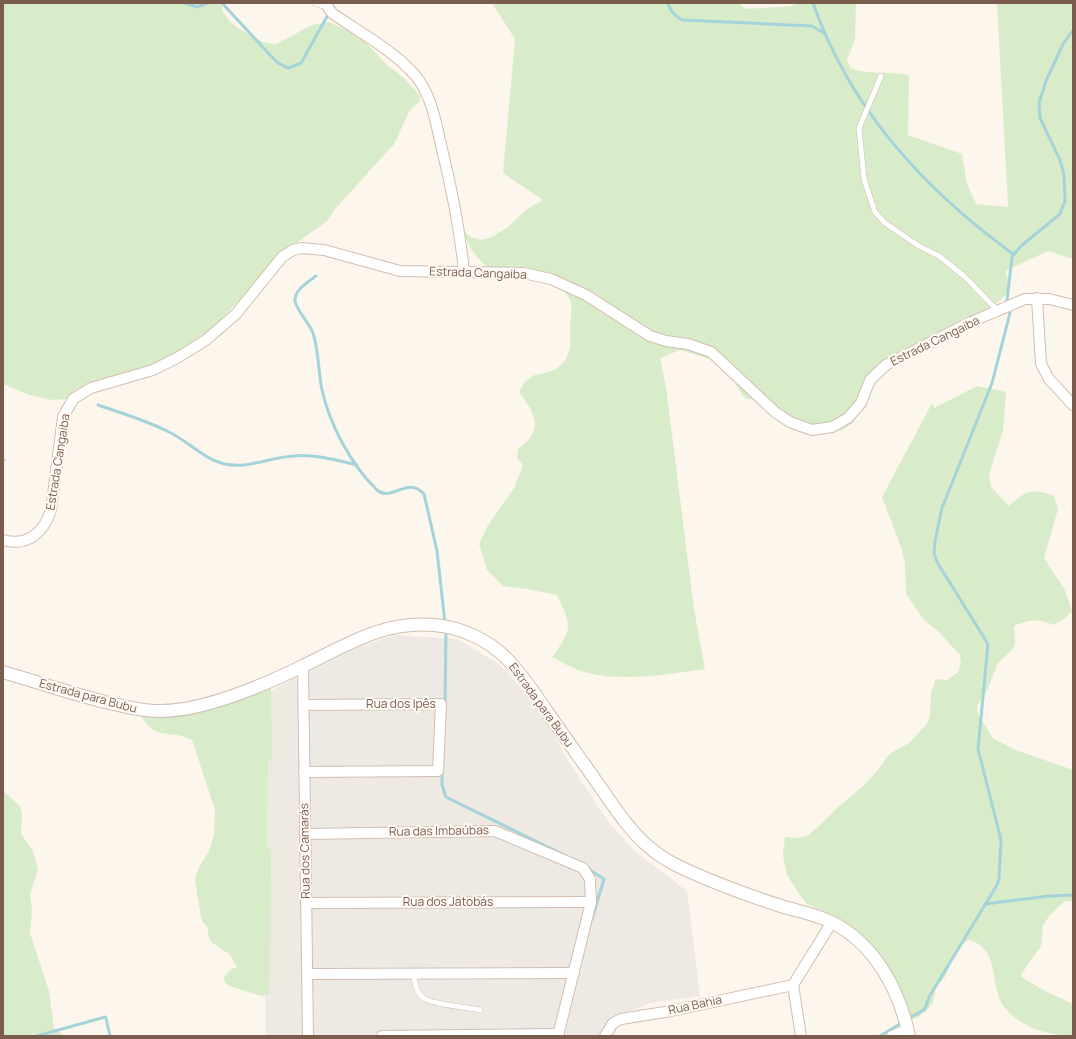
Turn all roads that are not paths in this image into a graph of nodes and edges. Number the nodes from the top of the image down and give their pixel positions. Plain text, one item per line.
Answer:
1 (314, 3) edge
2 (326, 5) edge
3 (881, 76) dead end
4 (464, 272) junction
5 (1037, 298) junction
6 (1073, 305) edge
7 (997, 310) junction
8 (1073, 405) edge
9 (3, 540) edge
10 (303, 666) junction
11 (3, 672) edge
12 (304, 705) junction
13 (304, 772) junction
14 (305, 834) junction
15 (591, 902) junction
16 (306, 903) junction
17 (832, 922) junction
18 (414, 973) junction
19 (574, 973) junction
20 (307, 974) junction
21 (793, 985) junction
22 (480, 1010) dead end
23 (908, 1033) edge
24 (558, 1035) edge
25 (308, 1036) edge
26 (382, 1036) edge
27 (605, 1036) edge
28 (801, 1036) edge
29 (892, 1036) edge

1 - 2 lane
2 - 4 street
3 - 7 lane
4 - 7 street, Estrada Cangaiba
4 - 9 street, Estrada Cangaiba
5 - 6 street, Estrada Cangaiba
5 - 7 street, Estrada Cangaiba
5 - 8 street
10 - 11 street, Estrada para Bubu
10 - 12 street, Rua dos Camarás
10 - 17 street, Estrada para Bubu
12 - 13 street, Rua dos Camarás
12 - 13 street, Rua dos Ipês
13 - 14 street, Rua dos Camarás
14 - 15 street, Rua das Imbaúbas
14 - 16 street, Rua dos Camarás
15 - 16 street, Rua dos Jatobás
15 - 19 street, Rua das Imbaúbas
16 - 20 street, Rua dos Camarás
17 - 21 street
17 - 23 street, Estrada para Bubu
18 - 19 street
18 - 20 street
18 - 22 lane
19 - 24 street, Rua das Imbaúbas
20 - 25 street, Rua dos Camarás
21 - 27 street, Rua Bahia
21 - 28 street
23 - 29 street
24 - 26 street

